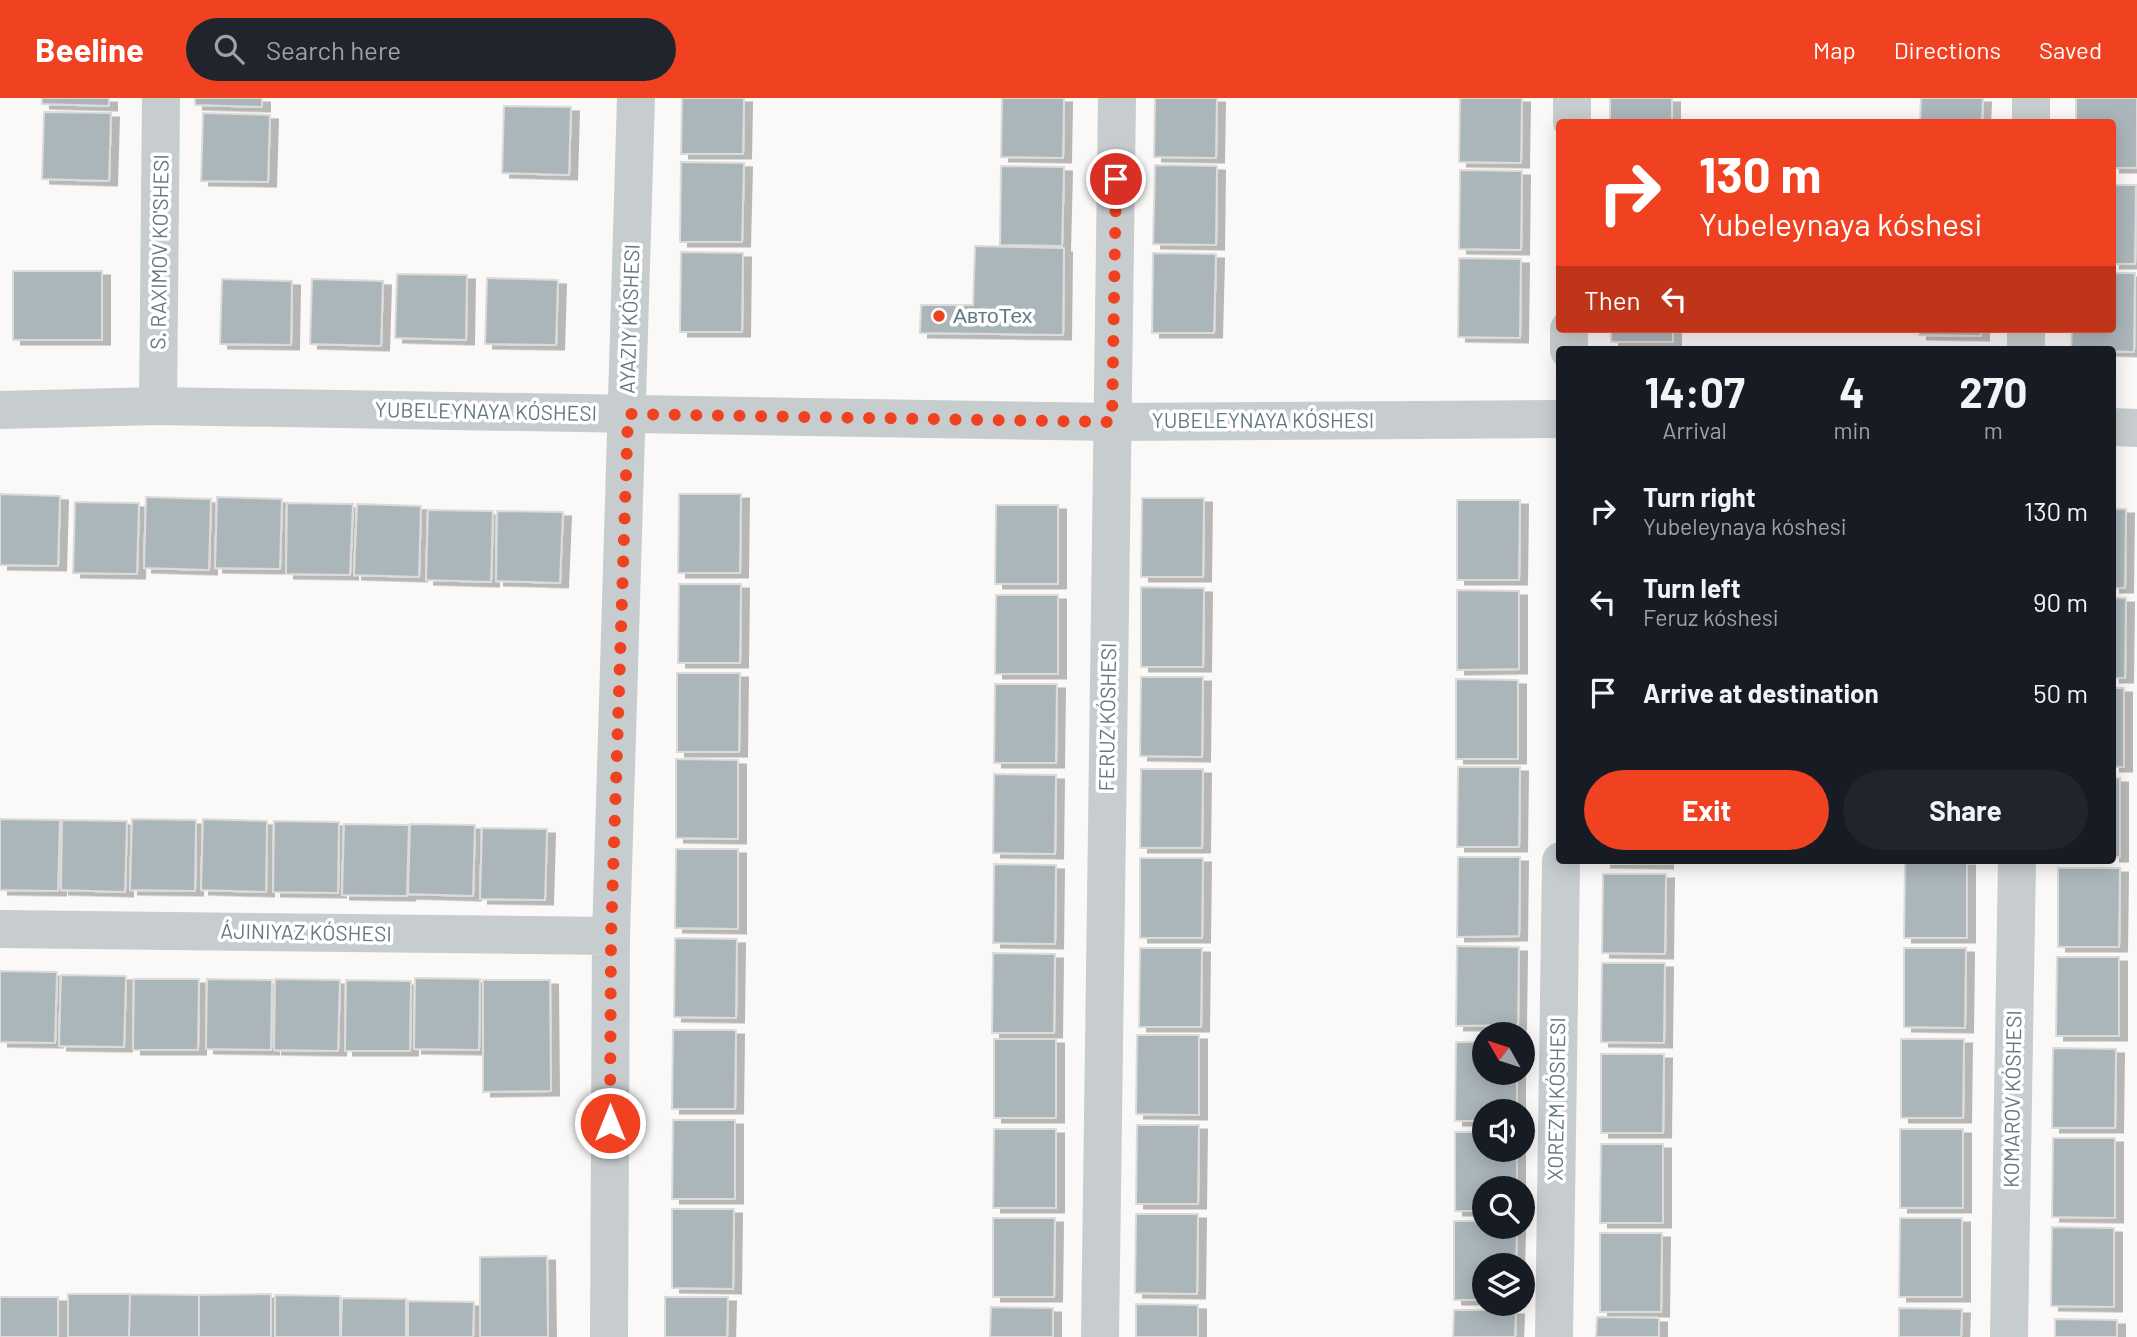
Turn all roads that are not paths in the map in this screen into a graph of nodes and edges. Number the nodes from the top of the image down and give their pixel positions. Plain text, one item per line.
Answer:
1 (161, 98) edge
2 (636, 98) edge
3 (1117, 98) edge
4 (1572, 98) edge
5 (2031, 98) edge
6 (1572, 119) edge
7 (2031, 119) edge
8 (158, 406) junction
9 (0, 410) edge
10 (628, 414) junction
11 (1556, 419) edge
12 (1112, 422) junction
13 (2116, 427) edge
14 (2137, 428) edge
15 (1561, 864) edge
16 (2017, 864) edge
17 (0, 929) edge
18 (611, 936) junction
19 (608, 1337) edge
20 (1100, 1337) edge
21 (1554, 1337) edge
22 (2009, 1337) edge

1 - 8 street, S. RAXIMOV KO'SHESI
2 - 10 street, AYAZIY KÓSHESI
3 - 12 street, FERUZ KÓSHESI
4 - 6 street
5 - 7 street
8 - 9 street, YUBELEYNAYA KÓSHESI
8 - 10 street, YUBELEYNAYA KÓSHESI
10 - 12 street, YUBELEYNAYA KÓSHESI
10 - 18 street, AYAZIY KÓSHESI
11 - 12 street, YUBELEYNAYA KÓSHESI
12 - 20 street, FERUZ KÓSHESI
13 - 14 street
15 - 21 street, XOREZM KÓSHESI
16 - 22 street, KOMAROV KÓSHESI
17 - 18 street, ÁJINIYAZ KÓSHESI
18 - 19 street, AYAZIY KÓSHESI

